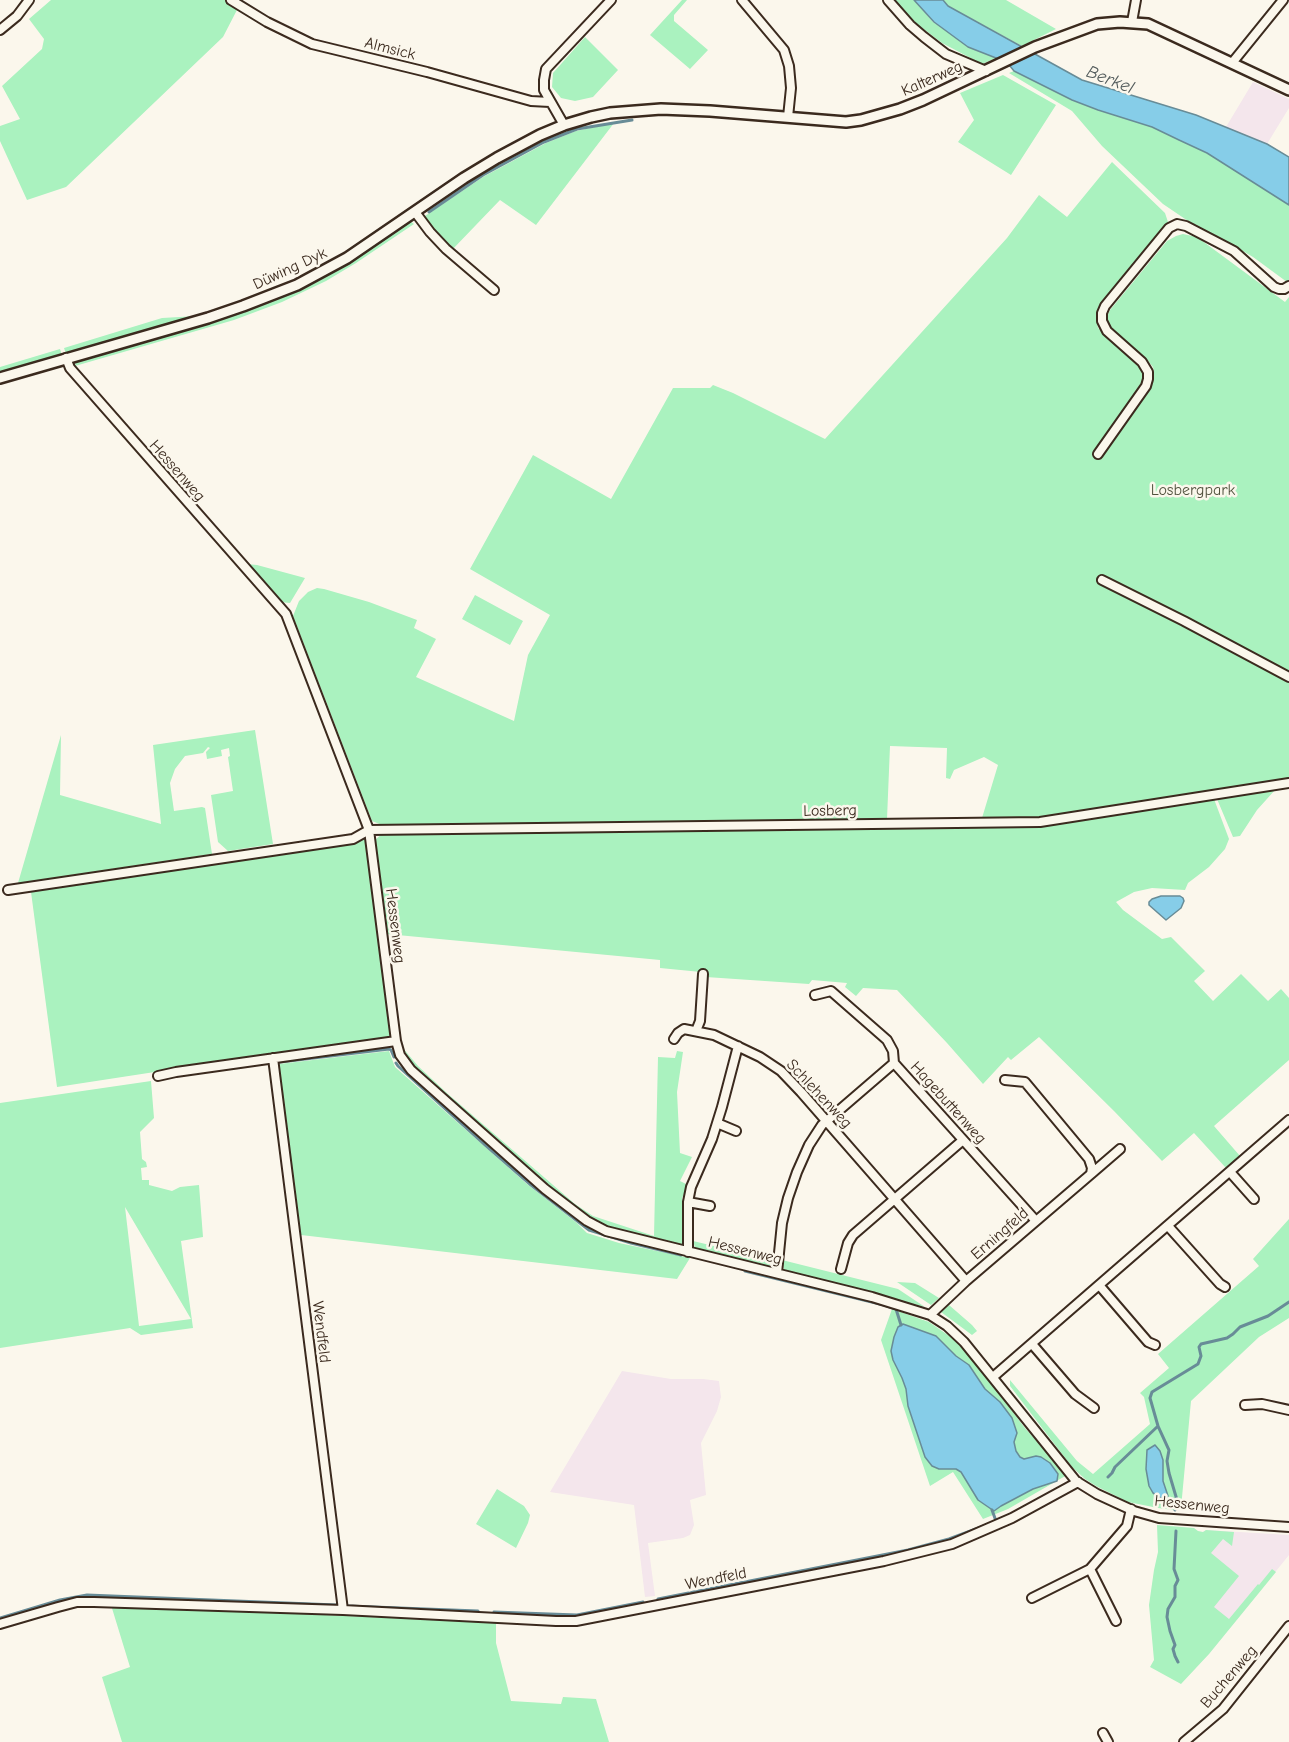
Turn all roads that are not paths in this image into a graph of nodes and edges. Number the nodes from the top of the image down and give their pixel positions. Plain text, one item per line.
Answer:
1 (29, 0) edge
2 (231, 0) edge
3 (611, 0) edge
4 (742, 0) edge
5 (888, 0) edge
6 (1136, 0) edge
7 (1283, 0) edge
8 (1132, 22) junction
9 (0, 30) edge
10 (1232, 63) junction
11 (986, 71) junction
12 (1289, 90) edge
13 (550, 102) junction
14 (788, 117) junction
15 (564, 125) junction
16 (415, 212) junction
17 (1289, 286) edge
18 (494, 290) dead end
19 (66, 358) junction
20 (0, 378) edge
21 (1098, 454) dead end
22 (1102, 580) dead end
23 (1289, 677) edge
24 (1289, 783) edge
25 (369, 830) junction
26 (8, 890) dead end
27 (703, 974) dead end
28 (815, 995) dead end
29 (696, 1031) junction
30 (674, 1040) dead end
31 (396, 1041) junction
32 (738, 1046) junction
33 (273, 1058) junction
34 (894, 1063) junction
35 (158, 1076) dead end
36 (1005, 1080) dead end
37 (827, 1120) junction
38 (1289, 1120) edge
39 (717, 1123) junction
40 (736, 1131) dead end
41 (963, 1140) junction
42 (1120, 1149) dead end
43 (1091, 1170) junction
44 (1230, 1172) junction
45 (894, 1199) junction
46 (1254, 1199) dead end
47 (688, 1202) junction
48 (710, 1206) dead end
49 (1036, 1221) junction
50 (1168, 1226) junction
51 (688, 1252) junction
52 (841, 1269) dead end
53 (777, 1274) junction
54 (966, 1281) junction
55 (1099, 1285) junction
56 (1225, 1287) dead end
57 (930, 1315) junction
58 (1032, 1344) junction
59 (1155, 1345) dead end
60 (993, 1377) junction
61 (1245, 1406) dead end
62 (1094, 1408) dead end
63 (1289, 1410) edge
64 (1078, 1482) junction
65 (1131, 1509) junction
66 (1289, 1527) edge
67 (1090, 1569) junction
68 (1032, 1598) dead end
69 (343, 1610) junction
70 (1116, 1621) dead end
71 (0, 1624) edge
72 (1289, 1626) edge
73 (1103, 1732) dead end
74 (1189, 1741) edge
75 (1108, 1742) edge

1 - 9 street
2 - 13 street, Almsick
3 - 13 street
4 - 14 street
5 - 11 street
6 - 8 street
7 - 10 street
8 - 10 street, Kalterweg
8 - 11 street, Kalterweg
10 - 12 street, Kalterweg
11 - 14 street, Kalterweg
13 - 15 street
14 - 15 street, Kalterweg
15 - 16 street, Düwing Dyk
16 - 18 street
16 - 19 street, Düwing Dyk
17 - 21 street
19 - 20 street, Düwing Dyk
19 - 25 street, Hessenweg
22 - 23 street
24 - 25 street, Losberg
25 - 26 street
25 - 31 street, Hessenweg
27 - 29 street
28 - 34 street, Hagebuttenweg
29 - 30 street
29 - 32 street, Schlehenweg
31 - 33 street
31 - 51 street, Hessenweg
32 - 37 street, Schlehenweg
32 - 39 street
33 - 35 street
33 - 69 street, Wendfeld
34 - 37 street
34 - 41 street, Hagebuttenweg
36 - 43 street
37 - 45 street, Schlehenweg
37 - 53 street
38 - 44 street
39 - 40 street
39 - 47 street
41 - 45 street
41 - 49 street, Hagebuttenweg
42 - 43 street, Erningfeld
43 - 49 street, Erningfeld
44 - 46 street
44 - 50 street
45 - 52 street
45 - 54 street, Schlehenweg
47 - 48 street
47 - 51 street
49 - 54 street, Erningfeld
50 - 55 street
50 - 56 street
51 - 53 street, Hessenweg
53 - 57 street, Hessenweg
54 - 57 street, Erningfeld
55 - 58 street
55 - 59 street
57 - 60 street, Hessenweg
58 - 60 street
58 - 62 street
60 - 64 street, Hessenweg
61 - 63 street
64 - 65 street, Hessenweg
64 - 69 street, Wendfeld
65 - 66 street, Hessenweg
65 - 67 street
67 - 68 street
67 - 70 street
69 - 71 street, Wendfeld
72 - 74 street, Buchenweg
73 - 75 street

